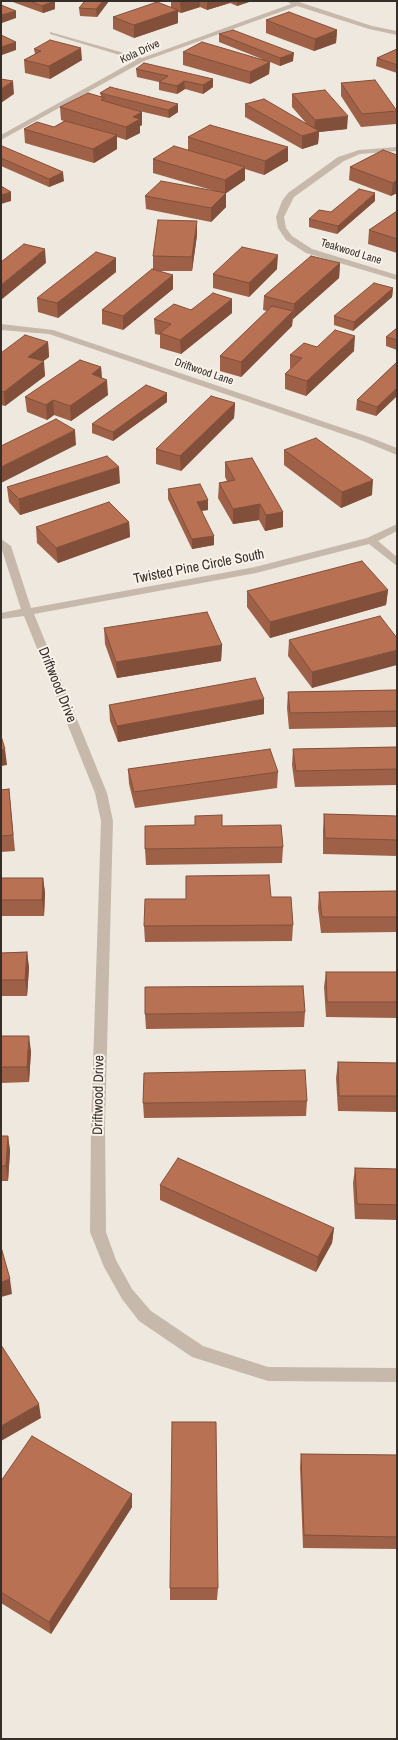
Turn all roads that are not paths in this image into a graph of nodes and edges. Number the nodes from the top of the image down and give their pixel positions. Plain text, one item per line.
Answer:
1 (293, 3) edge
2 (52, 33) dead end
3 (397, 33) edge
4 (142, 60) junction
5 (1, 138) edge
6 (397, 149) edge
7 (397, 278) edge
8 (1, 327) edge
9 (397, 452) edge
10 (397, 527) edge
11 (371, 540) junction
12 (1, 542) edge
13 (397, 563) edge
14 (27, 611) junction
15 (1, 616) edge
16 (397, 1375) edge

1 - 3 street
1 - 4 street, Kola Drive
2 - 4 street
4 - 5 street, Kola Drive
6 - 7 street, Teakwood Lane
8 - 9 street, Driftwood Lane
10 - 11 street, Twisted Pine Circle South
11 - 13 street
11 - 14 street, Twisted Pine Circle South
12 - 14 street
14 - 15 street, Twisted Pine Circle South
14 - 16 street, Driftwood Drive

